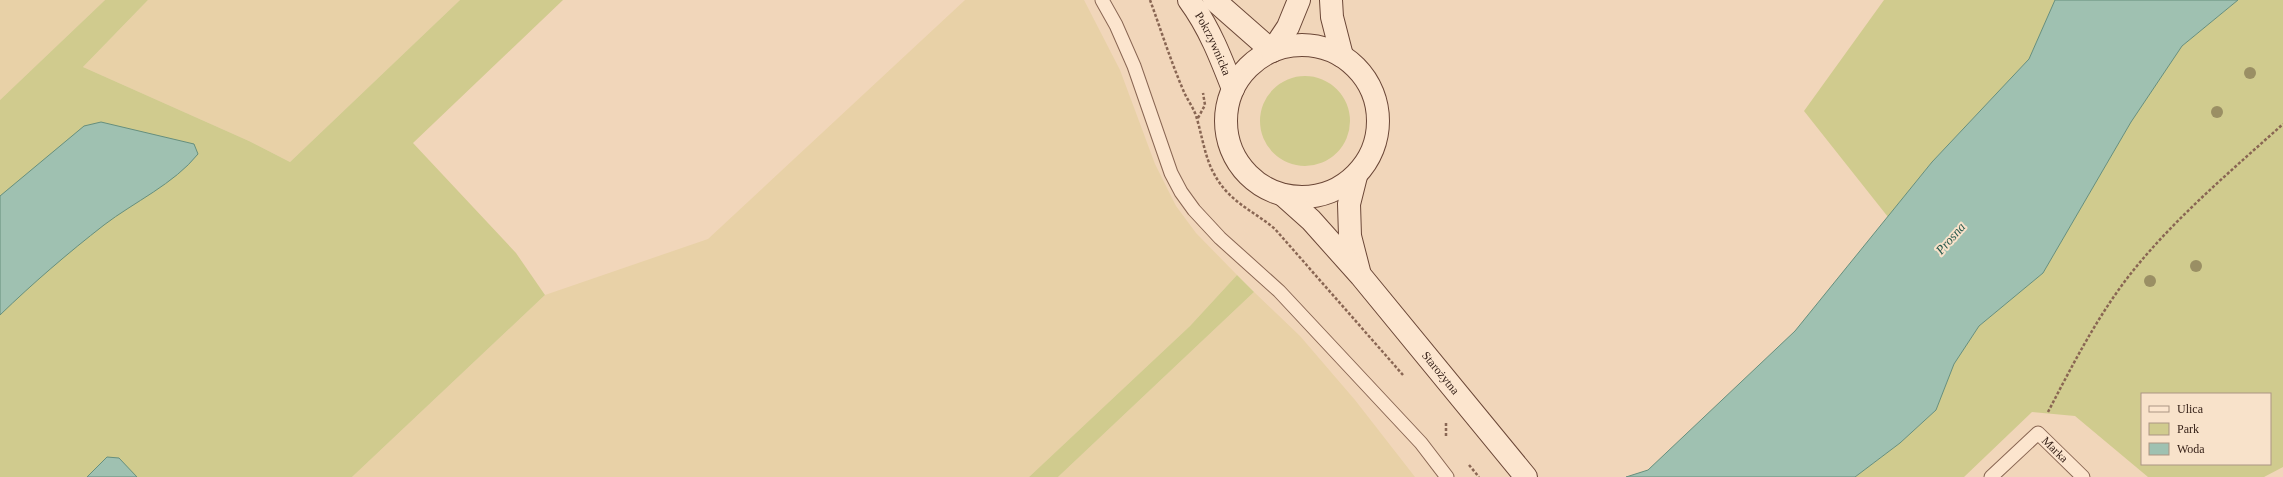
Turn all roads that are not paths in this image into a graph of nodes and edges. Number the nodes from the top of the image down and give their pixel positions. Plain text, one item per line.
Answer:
1 (1102, 0) edge
2 (1189, 0) edge
3 (1214, 0) edge
4 (1299, 0) edge
5 (1331, 0) edge
6 (1272, 51) junction
7 (1342, 56) junction
8 (1233, 89) junction
9 (1356, 176) junction
10 (1283, 195) junction
11 (1361, 276) junction
12 (1524, 474) edge
13 (1447, 477) edge
14 (1991, 477) edge
15 (2083, 477) edge

1 - 13 lane
2 - 8 street, Pokrzywnicka
3 - 6 street, Pokrzywnicka
4 - 6 street
5 - 7 street
6 - 7 street
6 - 8 street
7 - 9 street
8 - 10 street
9 - 10 street
9 - 11 street, Starożytna
10 - 11 street, Starożytna
11 - 12 street, Starożytna
14 - 15 lane, Marka

